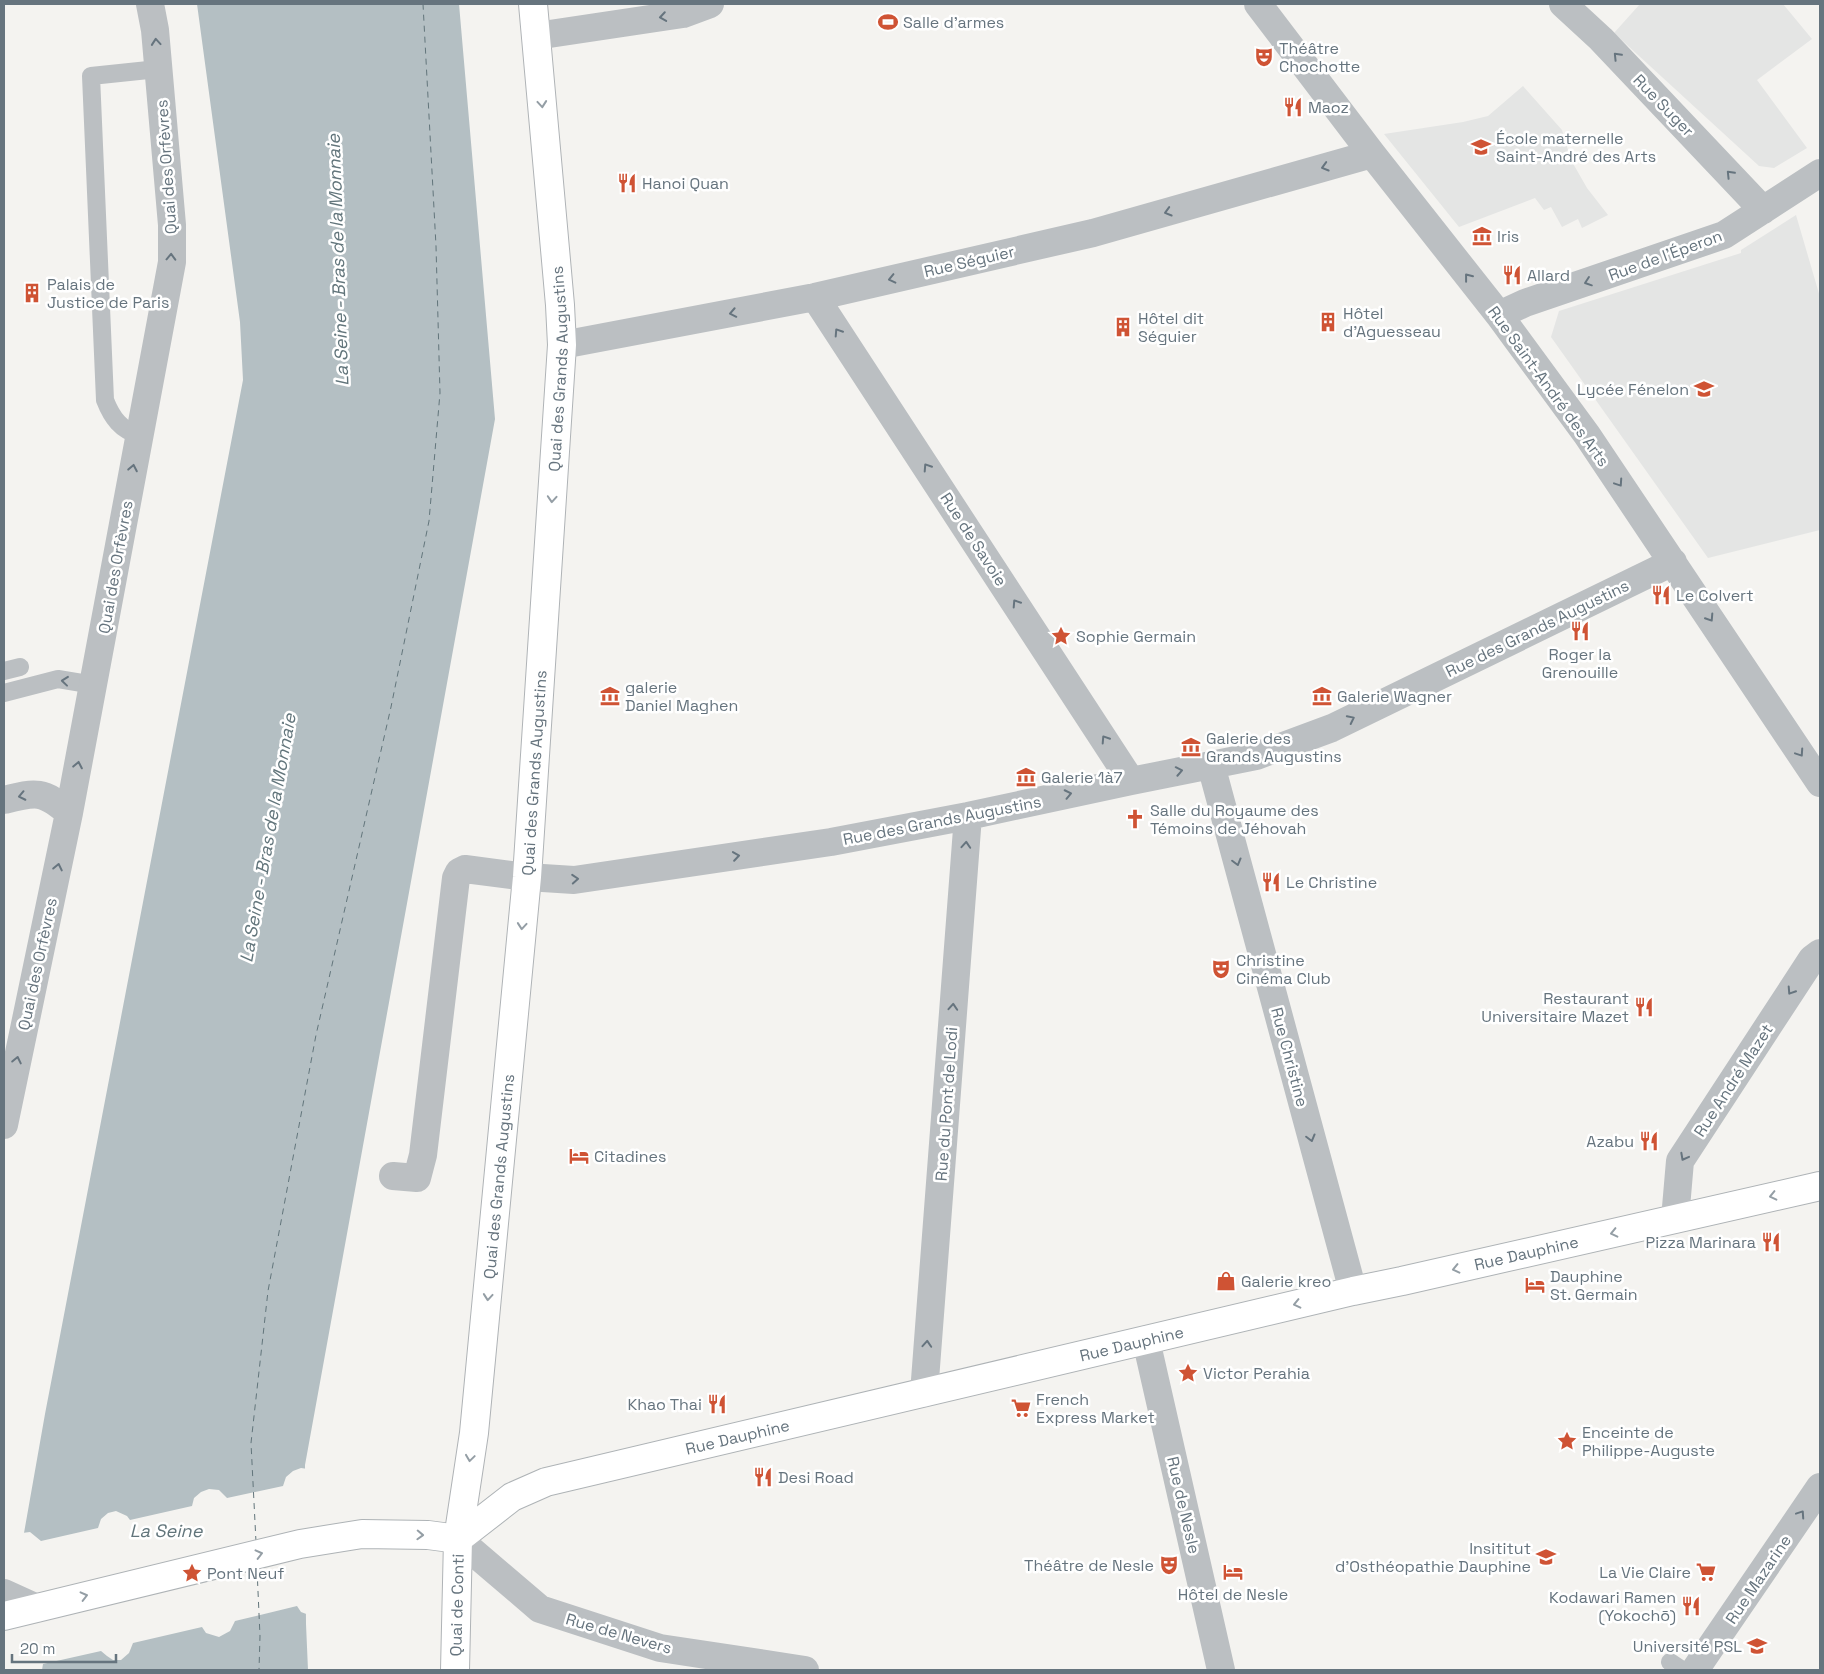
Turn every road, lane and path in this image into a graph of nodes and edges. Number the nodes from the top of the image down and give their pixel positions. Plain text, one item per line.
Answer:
1 (150, 4) edge
2 (533, 4) edge
3 (710, 4) edge
4 (1258, 4) edge
5 (1563, 4) edge
6 (536, 36) junction
7 (158, 68) junction
8 (1372, 154) junction
9 (1820, 173) edge
10 (1762, 210) junction
11 (816, 297) junction
12 (1499, 315) junction
13 (562, 345) junction
14 (139, 435) junction
15 (1672, 562) junction
16 (94, 685) junction
17 (4, 693) edge
18 (1211, 765) junction
19 (1132, 780) junction
20 (1820, 783) edge
21 (4, 800) edge
22 (69, 813) junction
23 (968, 816) junction
24 (527, 877) junction
25 (1820, 953) edge
26 (4, 1125) edge
27 (393, 1176) dead end
28 (1820, 1186) edge
29 (1675, 1219) junction
30 (1353, 1291) junction
31 (1146, 1340) junction
32 (924, 1393) junction
33 (1820, 1487) edge
34 (458, 1539) junction
35 (4, 1593) edge
36 (37, 1608) junction
37 (4, 1616) edge
38 (1682, 1668) edge
39 (455, 1670) edge
40 (805, 1670) edge
41 (1221, 1670) edge

7 -> 1 street, Quai des Orfèvres
2 - 6 street, Quai des Grands Augustins
3 -> 6 street
4 - 8 street, Rue Saint-André des Arts
10 -> 5 street, Rue Suger
6 -> 13 street, Quai des Grands Augustins
14 -> 7 street, Quai des Orfèvres
7 - 14 lane
8 -> 11 street, Rue Séguier
12 -> 8 street, Rue Saint-André des Arts
9 - 10 street, Rue de l'Éperon
10 -> 12 street, Rue de l'Éperon
11 -> 13 street, Rue Séguier
19 -> 11 street, Rue de Savoie
12 -> 15 street, Rue Saint-André des Arts
13 -> 24 street, Quai des Grands Augustins
16 -> 14 street, Quai des Orfèvres
18 -> 15 street, Rue des Grands Augustins
15 -> 20 street, Rue Saint-André des Arts
16 -> 17 lane
22 -> 16 street, Quai des Orfèvres
19 -> 18 street, Rue des Grands Augustins
18 -> 30 street, Rue Christine
23 -> 19 street, Rue des Grands Augustins
22 -> 21 street
26 -> 22 street, Quai des Orfèvres
24 -> 23 street, Rue des Grands Augustins
32 -> 23 street, Rue du Pont de Lodi
24 - 27 street, Rue des Grands Augustins
24 -> 34 street, Quai des Grands Augustins
25 -> 29 street, Rue André Mazet
28 -> 29 street, Rue Dauphine
29 -> 30 street, Rue Dauphine
30 -> 31 street, Rue Dauphine
31 - 32 street, Rue Dauphine
31 - 41 street, Rue de Nesle
32 - 34 street, Rue Dauphine
38 -> 33 street, Rue Mazarine
36 -> 34 street
34 - 39 street, Quai de Conti
34 - 40 street, Rue de Nevers
35 - 36 street
36 - 37 street

